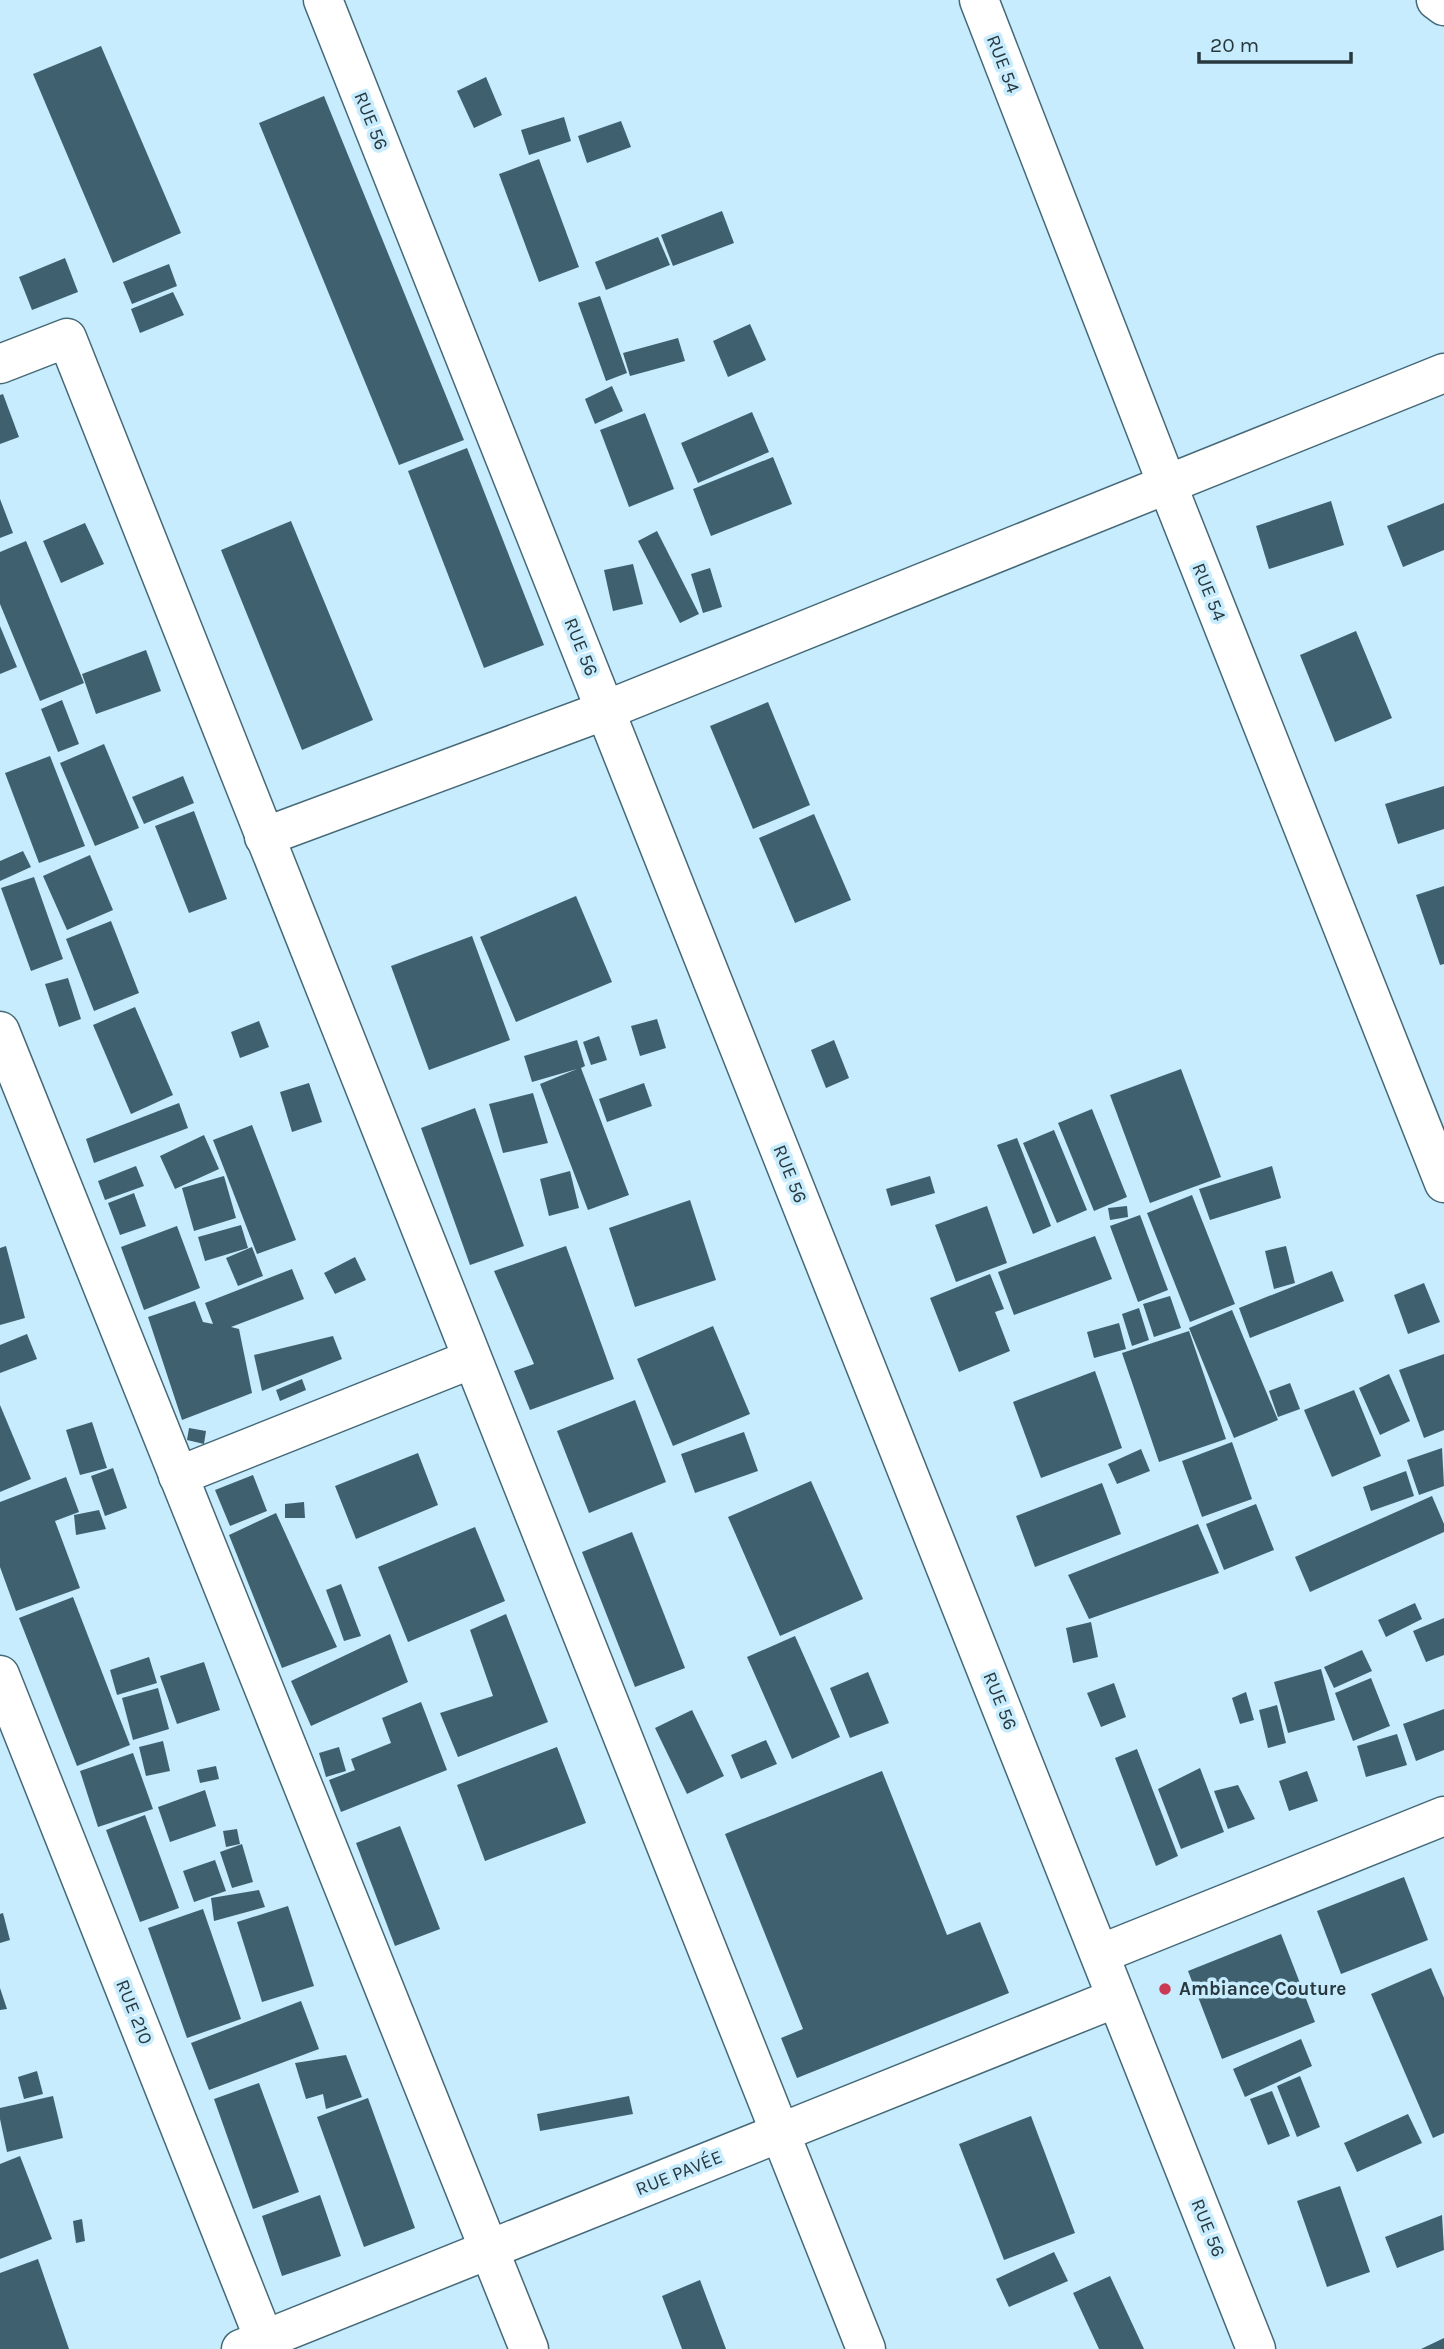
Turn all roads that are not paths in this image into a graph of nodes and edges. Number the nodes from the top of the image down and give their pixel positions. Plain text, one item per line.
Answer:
1 (323, 0) edge
2 (979, 0) edge
3 (1436, 0) edge
4 (1444, 6) edge
5 (0, 364) edge
6 (1444, 373) edge
7 (1167, 484) junction
8 (606, 710) junction
9 (264, 837) junction
10 (0, 1031) edge
11 (1444, 1183) edge
12 (472, 1359) junction
13 (178, 1476) junction
14 (0, 1675) edge
15 (1444, 1816) edge
16 (1100, 1954) junction
17 (1116, 1998) junction
18 (780, 2133) junction
19 (488, 2249) junction
20 (258, 2346) edge
21 (529, 2349) edge
22 (866, 2349) edge
23 (1256, 2349) edge

1 - 8 street, RUE 56
2 - 7 street, RUE 54
3 - 4 street
5 - 9 street
6 - 7 street
7 - 8 street
7 - 11 street, RUE 54
8 - 9 street
8 - 16 street, RUE 56
9 - 12 street
10 - 13 street
12 - 13 street
12 - 18 street
13 - 19 street
14 - 20 street, RUE 210
15 - 16 street
16 - 17 street, RUE 56
17 - 18 street, RUE PAVÉE
17 - 23 street, RUE 56
18 - 19 street, RUE PAVÉE
18 - 22 street
19 - 20 street, RUE PAVÉE
19 - 21 street

